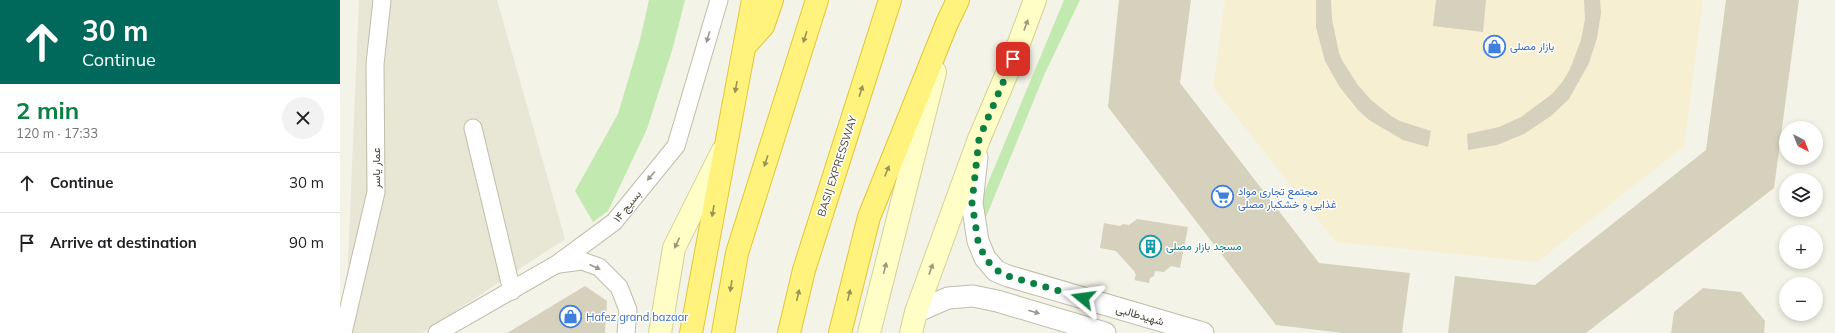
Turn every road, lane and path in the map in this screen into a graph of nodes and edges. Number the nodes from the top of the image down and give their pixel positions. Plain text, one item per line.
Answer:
1 (382, 0) edge
2 (719, 0) edge
3 (753, 0) edge
4 (772, 0) edge
5 (817, 0) edge
6 (890, 0) edge
7 (946, 0) edge
8 (958, 0) edge
9 (1035, 0) edge
10 (947, 23) junction
11 (743, 48) junction
12 (473, 128) dead end
13 (979, 139) junction
14 (725, 145) junction
15 (557, 264) junction
16 (1008, 276) junction
17 (512, 291) junction
18 (996, 301) junction
19 (916, 312) junction
20 (657, 329) edge
21 (343, 333) edge
22 (437, 333) edge
23 (626, 333) edge
24 (691, 333) edge
25 (723, 333) edge
26 (789, 333) edge
27 (840, 333) edge
28 (869, 333) edge
29 (911, 333) edge
30 (1105, 333) edge
31 (1203, 333) edge

1 - 21 street, عمار یاسر
2 -> 15 street, بسیج ۱۴
3 - 11 highway
4 - 11 highway
5 -> 25 highway
26 -> 6 highway, BASIJ EXPRESSWAY
7 - 10 highway
8 - 10 highway
13 -> 9 main road
27 -> 10 highway
28 -> 10 main road
11 -> 14 highway
12 - 17 street
13 - 16 street, شهیدطالبی
19 -> 13 main road
14 -> 20 main road
14 -> 24 highway
15 - 17 street, بسیج ۱۴
15 -> 23 street
16 - 18 street
16 - 31 street, شهیدطالبی
17 - 22 street, بسیج ۱۴
18 - 19 street
18 -> 30 street
19 - 29 main road

